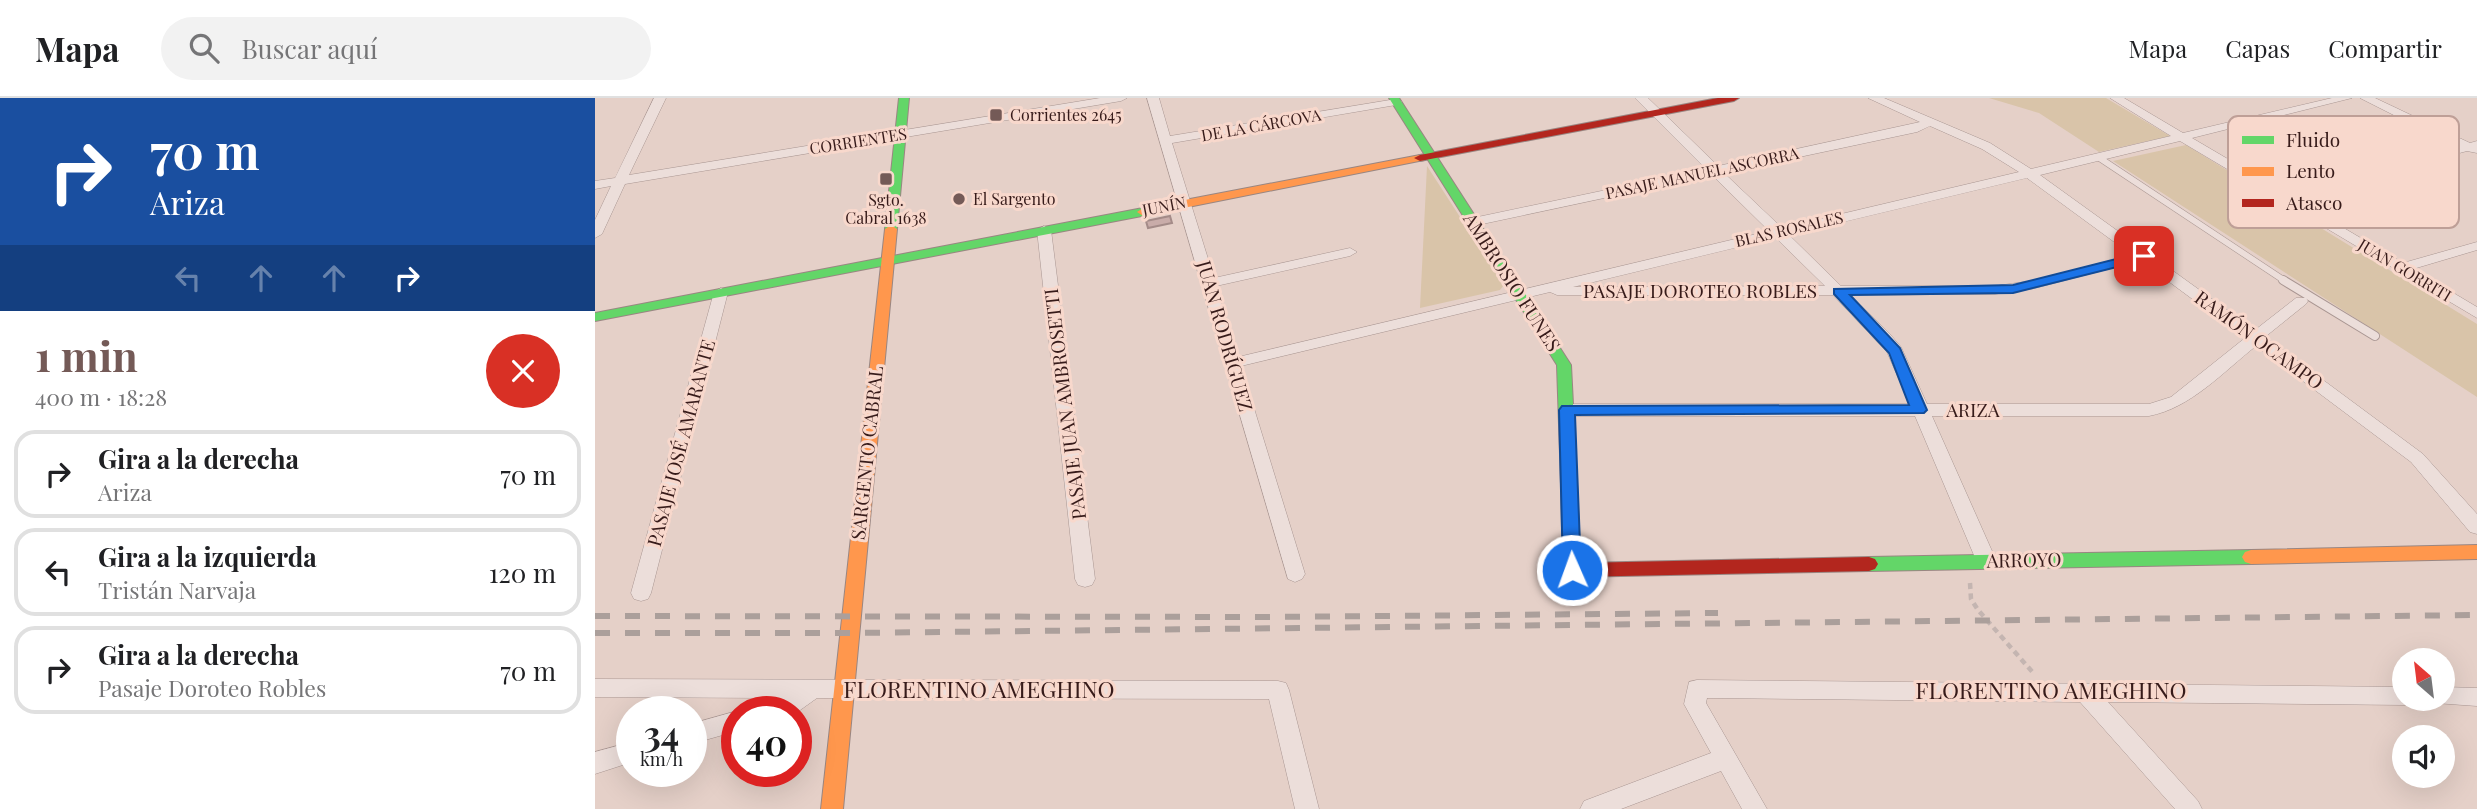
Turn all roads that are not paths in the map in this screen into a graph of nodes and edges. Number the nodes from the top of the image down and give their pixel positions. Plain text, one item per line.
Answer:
1 (660, 98) edge
2 (904, 98) edge
3 (1121, 98) edge
4 (1153, 98) edge
5 (1641, 98) edge
6 (1734, 98) edge
7 (1874, 98) edge
8 (2116, 98) edge
9 (2346, 98) edge
10 (2366, 98) edge
11 (1395, 100) edge
12 (1656, 113) junction
13 (2270, 116) edge
14 (2405, 116) edge
15 (1930, 122) junction
16 (2228, 126) edge
17 (900, 134) junction
18 (2182, 137) junction
19 (1167, 141) junction
20 (1430, 156) junction
21 (2098, 157) junction
22 (2228, 165) edge
23 (1713, 170) junction
24 (2029, 173) junction
25 (622, 180) junction
26 (595, 185) edge
27 (1185, 202) junction
28 (1473, 222) junction
29 (2334, 228) edge
30 (1044, 230) junction
31 (1777, 232) junction
32 (595, 234) edge
33 (2477, 246) edge
34 (1350, 253) dead end
35 (2144, 256) junction
36 (888, 260) junction
37 (2402, 268) junction
38 (1209, 283) junction
39 (1548, 286) junction
40 (721, 292) junction
41 (1519, 292) junction
42 (1839, 292) junction
43 (2301, 302) dead end
44 (2477, 313) edge
45 (595, 317) edge
46 (2375, 336) dead end
47 (2257, 338) junction
48 (1233, 363) junction
49 (1567, 410) junction
50 (1919, 410) junction
51 (2477, 527) edge
52 (2477, 552) edge
53 (1986, 560) junction
54 (1572, 570) joint
55 (1295, 574) dead end
56 (1085, 579) dead end
57 (642, 593) dead end
58 (595, 688) edge
59 (813, 689) junction
60 (843, 690) junction
61 (2084, 691) junction
62 (803, 696) edge
63 (2392, 696) edge
64 (2455, 696) edge
65 (2477, 697) edge
66 (616, 756) edge
67 (1726, 758) junction
68 (595, 762) edge
69 (832, 809) edge
70 (1307, 809) edge
71 (1592, 809) edge
72 (1755, 809) edge
73 (2190, 809) edge

1 - 25 street
2 - 17 street, SARGENTO CABRAL
3 - 17 street, CORRIENTES
4 - 19 street, JUAN RODRÍGUEZ
5 - 12 street
6 - 12 street, JUNÍN
7 - 15 street, RAMÓN OCAMPO
8 - 18 street, JUAN GORRITI
9 - 13 street, BLAS ROSALES
10 - 14 street
11 - 19 street, DE LA CÁRCOVA
11 - 20 street, AMBROSIO FUNES
12 - 20 street, JUNÍN
12 - 23 street
15 - 23 street, PASAJE MANUEL ASCORRA
15 - 24 street, RAMÓN OCAMPO
16 - 18 street, BLAS ROSALES
17 - 25 street, CORRIENTES
17 - 36 street, SARGENTO CABRAL
18 - 21 street, BLAS ROSALES
18 - 22 street, JUAN GORRITI
19 - 27 street, JUAN RODRÍGUEZ
20 - 27 street, JUNÍN
20 - 28 street, AMBROSIO FUNES
21 - 24 street, BLAS ROSALES
21 - 46 lane
23 - 28 street, PASAJE MANUEL ASCORRA
23 - 31 street
24 - 31 street, BLAS ROSALES
24 - 35 street, RAMÓN OCAMPO
25 - 26 street, CORRIENTES
25 - 32 street
27 - 30 street, JUNÍN
27 - 38 street, JUAN RODRÍGUEZ
28 - 41 street, AMBROSIO FUNES
29 - 37 street, JUAN GORRITI
30 - 36 street, JUNÍN
30 - 56 street, PASAJE JUAN AMBROSETTI
31 - 39 street, BLAS ROSALES
31 - 42 street
33 - 37 street
34 - 38 street
35 - 42 street, PASAJE DOROTEO ROBLES
35 - 47 street, RAMÓN OCAMPO
36 - 40 street, JUNÍN
36 - 60 street, SARGENTO CABRAL
37 - 44 street, JUAN GORRITI
38 - 48 street, JUAN RODRÍGUEZ
39 - 41 street, BLAS ROSALES
39 - 42 street, PASAJE DOROTEO ROBLES
40 - 45 street, JUNÍN
40 - 57 street, PASAJE JOSÉ AMARANTE
41 - 48 street, BLAS ROSALES
41 - 49 street, AMBROSIO FUNES
42 - 50 street
43 - 47 street, ARIZA
47 - 50 street, ARIZA
47 - 51 street, RAMÓN OCAMPO
48 - 55 street, JUAN RODRÍGUEZ
49 - 50 street, ARIZA
49 - 54 street, AMBROSIO FUNES
50 - 53 street
52 - 53 street, ARROYO
53 - 54 street, ARROYO
58 - 59 street, FLORENTINO AMEGHINO
59 - 60 street, FLORENTINO AMEGHINO
59 - 62 street
60 - 69 street, SARGENTO CABRAL
60 - 70 street, FLORENTINO AMEGHINO
61 - 63 street, FLORENTINO AMEGHINO
61 - 67 street, FLORENTINO AMEGHINO
61 - 73 street
64 - 65 street
66 - 68 street
67 - 71 street
67 - 72 street

